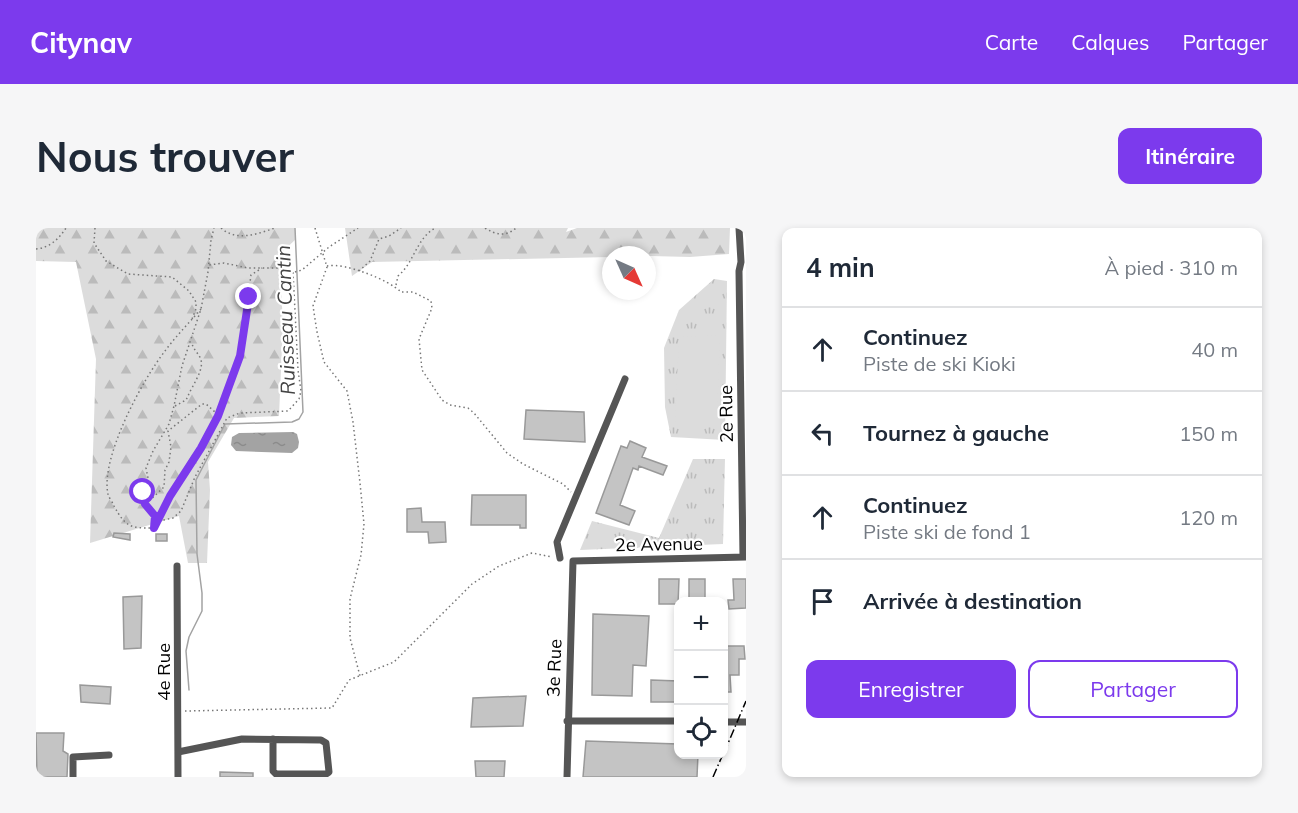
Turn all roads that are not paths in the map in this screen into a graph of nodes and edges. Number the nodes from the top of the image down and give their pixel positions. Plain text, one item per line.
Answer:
1 (738, 228) edge
2 (743, 271) edge
3 (625, 379) dead end
4 (744, 557) edge
5 (560, 558) road end
6 (573, 561) joint
7 (177, 566) dead end
8 (567, 721) junction
9 (674, 721) edge
10 (728, 722) edge
11 (746, 722) edge
12 (273, 739) junction
13 (178, 752) junction
14 (109, 755) dead end
15 (73, 777) edge
16 (178, 777) edge
17 (567, 777) edge

1 - 2 street, 2e Rue
2 - 4 street, 2e Rue
3 - 5 street
4 - 6 street, 2e Avenue
6 - 8 street, 3e Rue
7 - 13 street, 4e Rue
8 - 9 street
8 - 17 street, 3e Rue
10 - 11 street
12 - 12 street
12 - 13 street
13 - 16 street, 4e Rue
14 - 15 street

